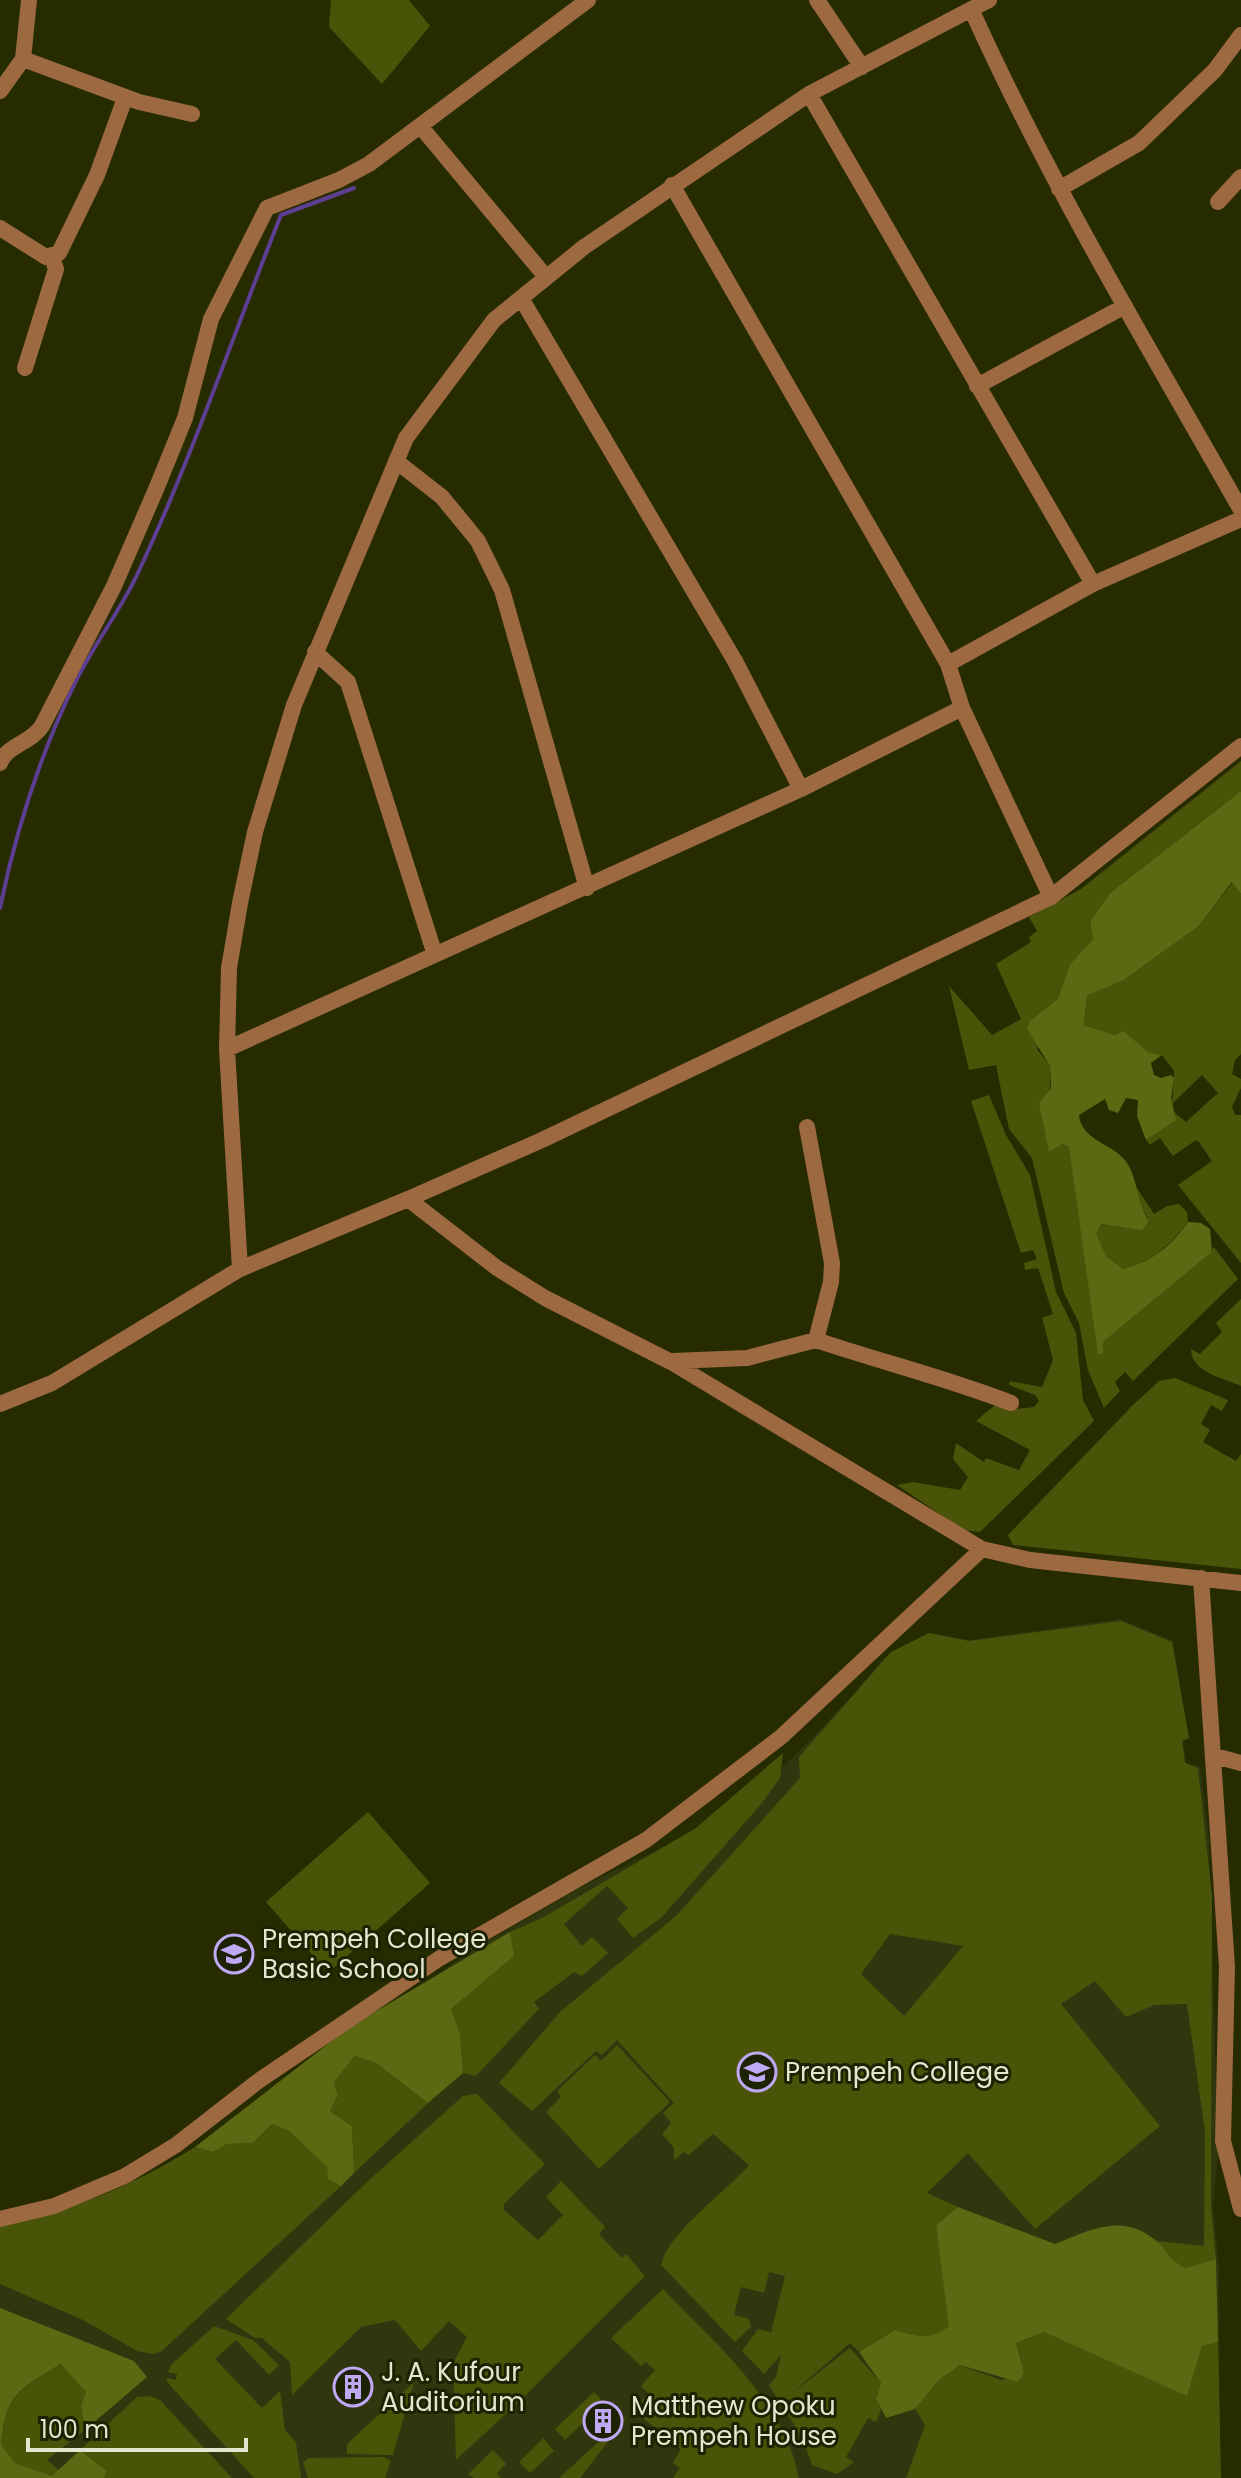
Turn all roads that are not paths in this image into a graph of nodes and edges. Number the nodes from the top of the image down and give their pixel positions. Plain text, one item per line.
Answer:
1 (29, 0) edge
2 (588, 0) edge
3 (817, 0) edge
4 (989, 0) edge
5 (972, 11) junction
6 (1241, 35) edge
7 (23, 59) junction
8 (862, 67) junction
9 (0, 91) edge
10 (809, 94) junction
11 (125, 98) junction
12 (192, 114) dead end
13 (421, 127) junction
14 (1241, 177) edge
15 (672, 185) junction
16 (1059, 189) junction
17 (1218, 202) dead end
18 (0, 228) edge
19 (52, 258) junction
20 (546, 277) junction
21 (521, 298) junction
22 (1125, 306) junction
23 (25, 368) dead end
24 (977, 386) junction
25 (396, 461) junction
26 (1241, 510) edge
27 (1241, 519) edge
28 (1093, 584) junction
29 (315, 652) junction
30 (948, 664) junction
31 (962, 708) junction
32 (1241, 746) edge
33 (0, 763) edge
34 (801, 789) junction
35 (587, 888) junction
36 (1051, 897) junction
37 (435, 955) junction
38 (227, 1049) junction
39 (807, 1127) dead end
40 (408, 1199) junction
41 (240, 1269) junction
42 (816, 1340) junction
43 (671, 1362) junction
44 (1011, 1403) dead end
45 (0, 1404) edge
46 (982, 1549) junction
47 (1201, 1578) junction
48 (1241, 1583) edge
49 (1215, 1756) junction
50 (1241, 1763) edge
51 (1241, 2209) edge
52 (0, 2219) edge

1 - 7 street
2 - 13 street
3 - 8 street
4 - 5 street
5 - 8 street
5 - 16 street
6 - 16 street
7 - 9 street
7 - 11 street
8 - 10 street
10 - 15 street
10 - 24 street
11 - 12 street
11 - 19 street
13 - 20 street
13 - 33 street
14 - 17 street
15 - 20 street
15 - 30 street
16 - 22 street
18 - 19 street
19 - 23 street
20 - 21 street
21 - 25 street
21 - 34 street
22 - 24 street
22 - 26 street
24 - 28 street
25 - 29 street
25 - 35 street
27 - 28 street
28 - 30 street
29 - 37 street
29 - 38 street
30 - 31 street
31 - 34 street
31 - 36 street
32 - 36 street
34 - 35 street
35 - 37 street
36 - 40 street
37 - 38 street
38 - 41 street
39 - 42 street
40 - 41 street
40 - 43 street
41 - 45 street
42 - 43 street
42 - 44 street
43 - 46 street
46 - 47 street
46 - 52 street
47 - 48 street
47 - 49 street
49 - 50 street
49 - 51 street

